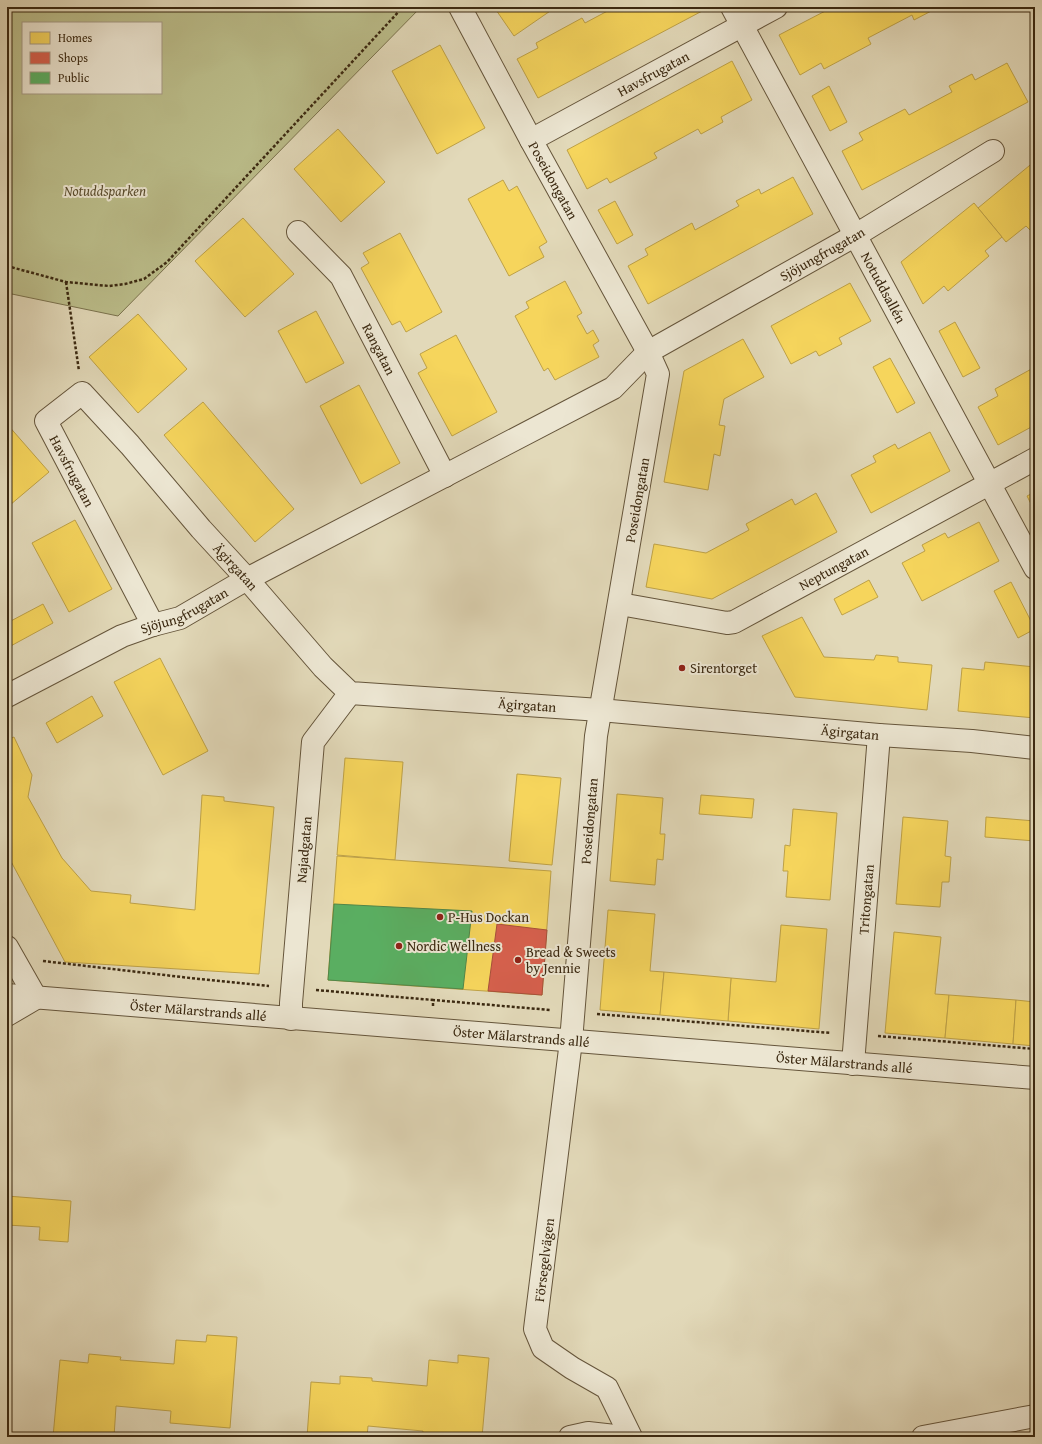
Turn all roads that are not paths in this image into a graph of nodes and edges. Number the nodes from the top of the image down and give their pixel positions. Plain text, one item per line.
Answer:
1 (460, 7) edge
2 (776, 7) edge
3 (737, 16) edge
4 (531, 140) junction
5 (992, 151) dead end
6 (298, 232) dead end
7 (856, 235) junction
8 (648, 352) junction
9 (130, 445) joint
10 (1035, 459) edge
11 (445, 476) junction
12 (990, 483) junction
13 (1035, 568) edge
14 (247, 579) junction
15 (620, 604) junction
16 (153, 625) junction
17 (350, 693) junction
18 (7, 696) edge
19 (600, 710) junction
20 (880, 735) junction
21 (1035, 748) edge
22 (7, 947) edge
23 (7, 995) edge
24 (36, 998) junction
25 (7, 1015) edge
26 (291, 1019) junction
27 (571, 1041) junction
28 (852, 1064) junction
29 (1035, 1078) edge
30 (1035, 1416) edge
31 (570, 1437) edge
32 (624, 1437) edge
33 (631, 1437) edge
34 (923, 1437) edge

1 - 4 street, Poseidongatan
2 - 3 street, Havsfrugatan
3 - 4 street, Havsfrugatan
3 - 7 street, Notuddsallén
4 - 8 street, Poseidongatan
5 - 7 street, Sjöjungfrugatan
6 - 11 street, Rangatan
7 - 8 street, Sjöjungfrugatan
7 - 12 street, Notuddsallén
8 - 11 street, Sjöjungfrugatan
8 - 15 street, Poseidongatan
9 - 14 street, Ägirgatan
9 - 16 street, Havsfrugatan
10 - 12 street, Neptungatan
11 - 14 street, Sjöjungfrugatan
12 - 13 street, Notuddsallén
12 - 15 street, Neptungatan
14 - 16 street, Sjöjungfrugatan
14 - 17 street, Ägirgatan
15 - 19 street, Poseidongatan
16 - 18 street, Sjöjungfrugatan
17 - 19 street, Ägirgatan
17 - 26 street, Najadgatan
19 - 20 street, Ägirgatan
19 - 27 street, Poseidongatan
20 - 21 street, Ägirgatan
20 - 28 street, Tritongatan
22 - 24 street
23 - 24 street, Öster Mälarstrands allé
24 - 25 street
24 - 26 street, Öster Mälarstrands allé
26 - 27 street, Öster Mälarstrands allé
27 - 28 street, Öster Mälarstrands allé
27 - 33 street, Försegelvägen
28 - 29 street, Öster Mälarstrands allé
30 - 34 street
31 - 32 street

